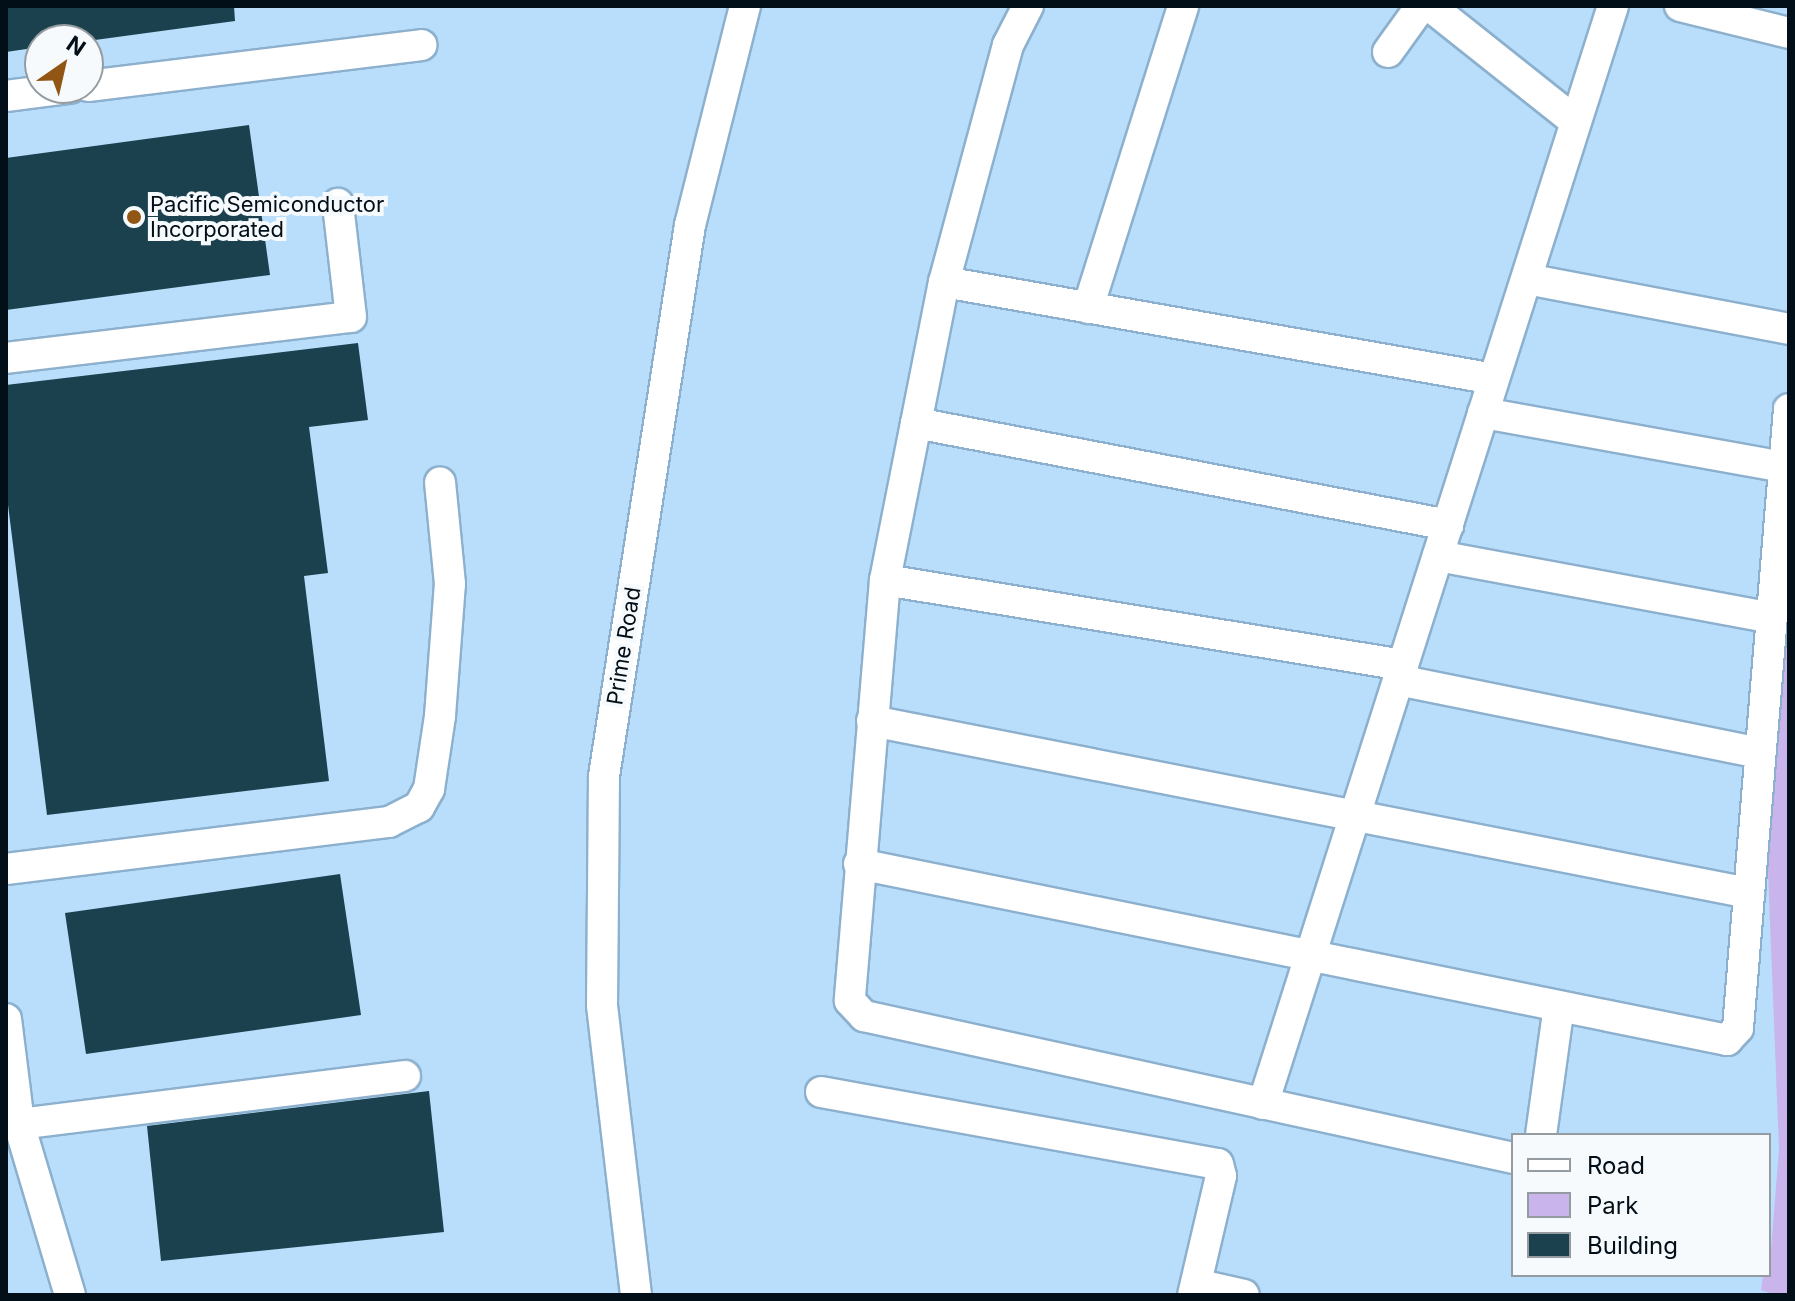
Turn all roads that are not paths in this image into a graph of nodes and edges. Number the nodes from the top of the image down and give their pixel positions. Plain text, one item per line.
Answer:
1 (745, 6) edge
2 (1028, 6) edge
3 (1183, 6) edge
4 (1421, 6) edge
5 (1430, 6) edge
6 (1613, 6) edge
7 (1680, 6) edge
8 (1789, 33) edge
9 (421, 45) dead end
10 (1388, 52) dead end
11 (104, 84) edge
12 (1576, 122) junction
13 (338, 204) dead end
14 (1527, 279) junction
15 (944, 282) junction
16 (1088, 308) junction
17 (1789, 329) edge
18 (6, 358) edge
19 (1494, 379) junction
20 (1789, 409) edge
21 (1483, 413) junction
22 (916, 423) junction
23 (1784, 467) junction
24 (440, 482) dead end
25 (1448, 525) junction
26 (1438, 556) junction
27 (885, 580) junction
28 (1771, 618) junction
29 (1401, 673) junction
30 (872, 721) junction
31 (1760, 753) junction
32 (1356, 813) junction
33 (859, 864) junction
34 (6, 869) edge
35 (1749, 893) junction
36 (1311, 956) junction
37 (1559, 1006) junction
38 (7, 1031) edge
39 (405, 1076) dead end
40 (821, 1092) dead end
41 (1263, 1104) junction
42 (19, 1124) junction
43 (1541, 1133) edge
44 (1511, 1158) edge
45 (1195, 1290) edge
46 (70, 1295) edge
47 (636, 1295) edge
48 (1244, 1295) edge

1 - 47 street, Prime Road
2 - 15 street
3 - 16 street
4 - 10 street
5 - 12 street
6 - 12 street
7 - 8 street
9 - 11 street
12 - 14 street
13 - 18 street
14 - 17 street
14 - 19 street
15 - 16 street
15 - 22 street
16 - 19 street
19 - 21 street
20 - 23 street
21 - 23 street
21 - 25 street
22 - 25 street
22 - 27 street
23 - 28 street
24 - 34 street
25 - 26 street
26 - 28 street
26 - 29 street
27 - 29 street
27 - 30 street
28 - 31 street
29 - 31 street
29 - 32 street
30 - 32 street
30 - 33 street
31 - 35 street
32 - 35 street
32 - 36 street
33 - 36 street
33 - 41 street
35 - 37 street
36 - 37 street
36 - 41 street
37 - 43 street
38 - 42 street
39 - 42 street
40 - 45 street
41 - 44 street
42 - 46 street
45 - 48 street

